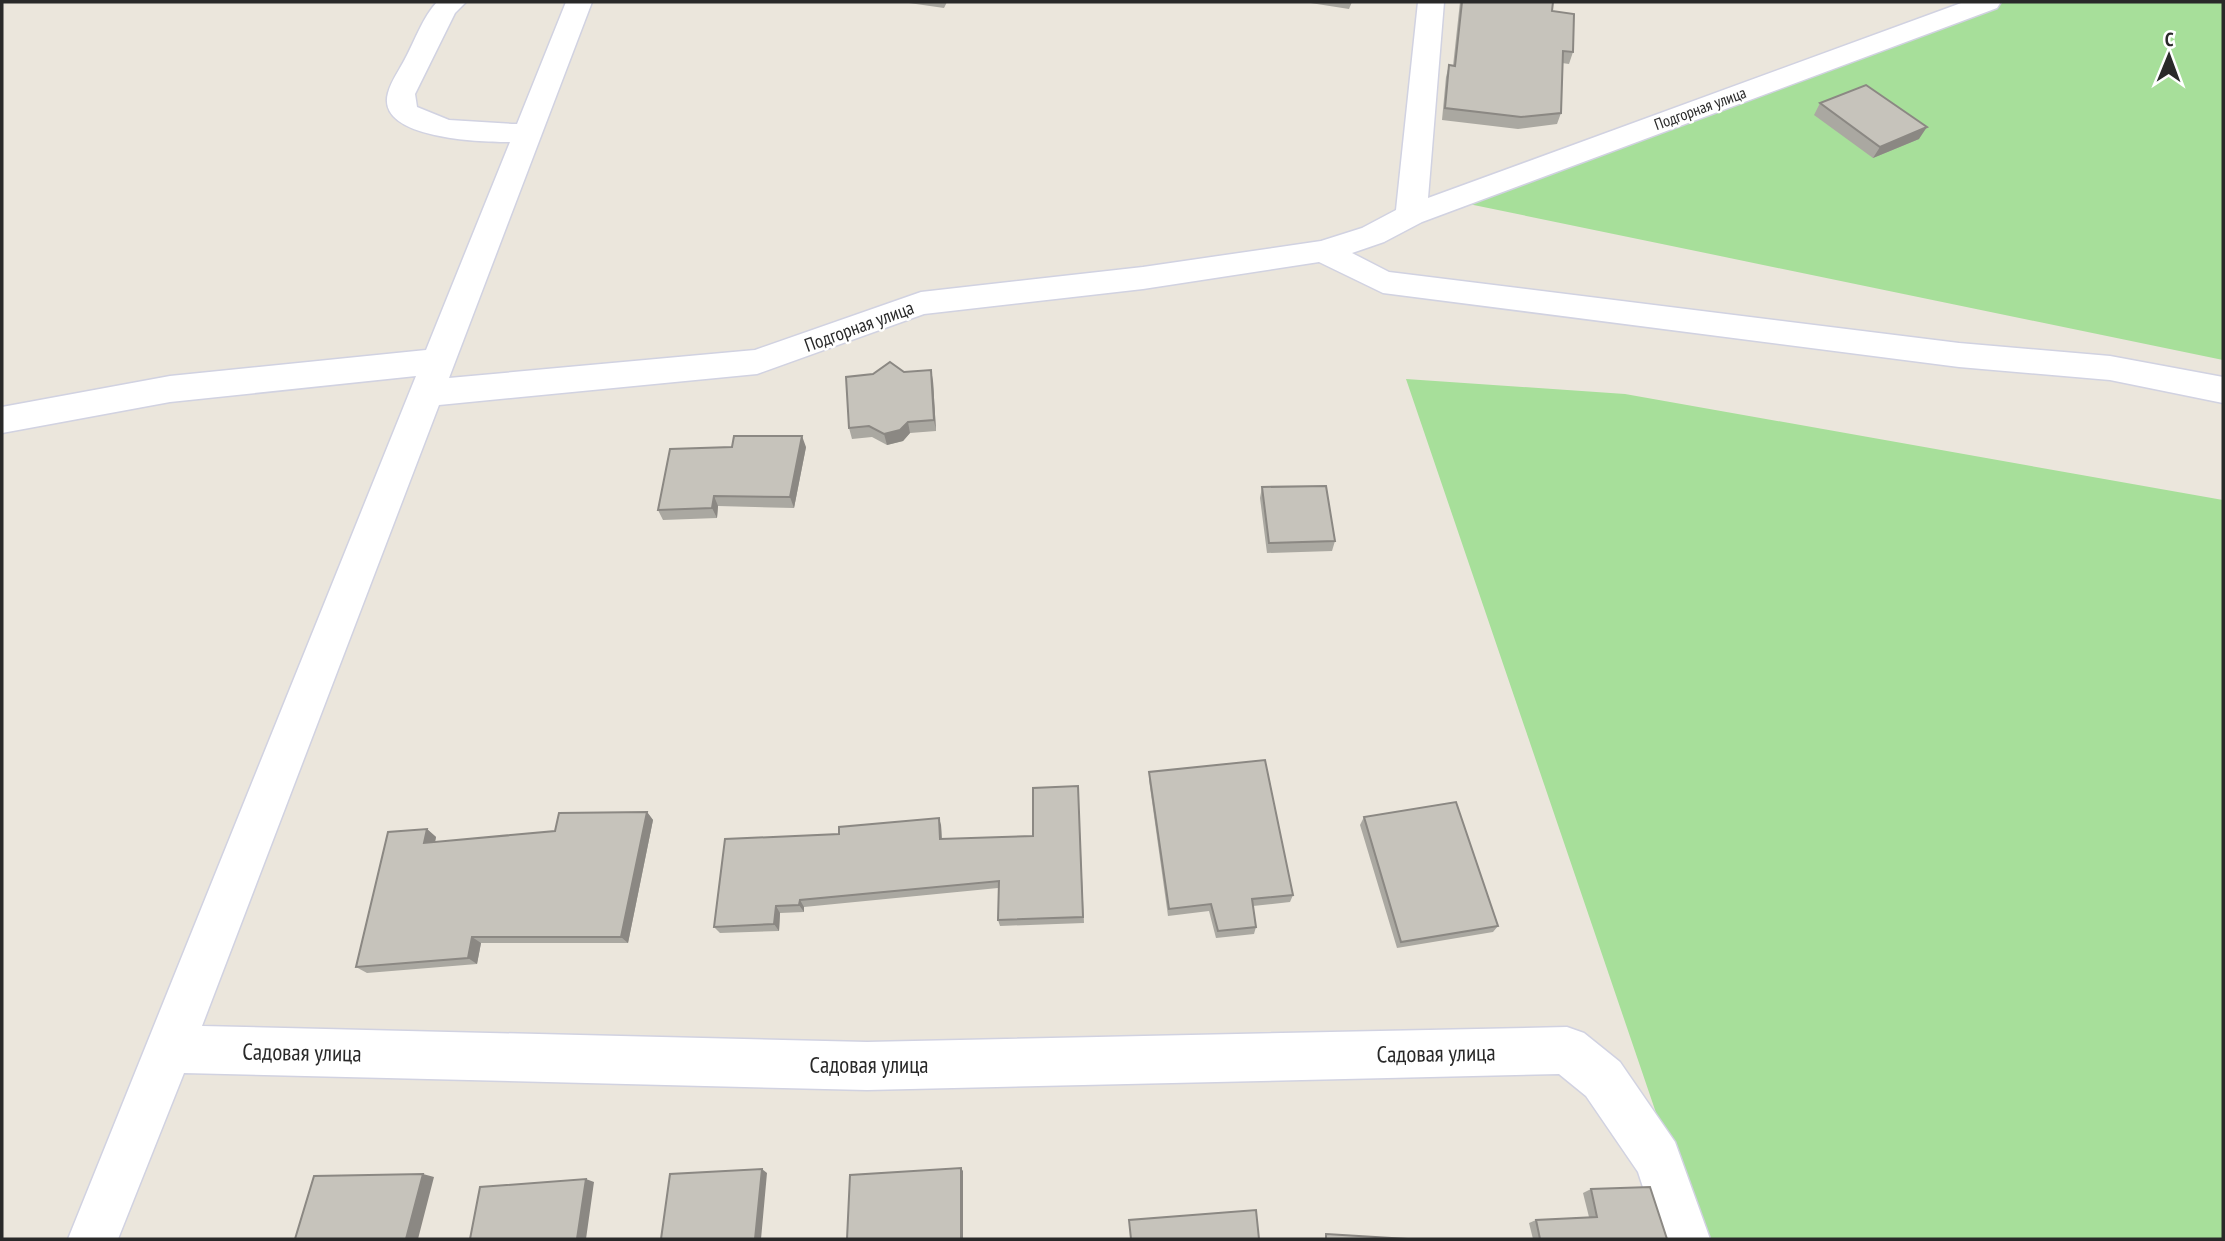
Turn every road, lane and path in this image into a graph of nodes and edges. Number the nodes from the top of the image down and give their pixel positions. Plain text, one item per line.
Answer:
1 (453, 2) edge
2 (579, 2) edge
3 (1431, 2) edge
4 (1988, 2) edge
5 (528, 132) junction
6 (1411, 215) junction
7 (1323, 251) junction
8 (433, 377) junction
9 (2223, 390) edge
10 (2, 420) edge
11 (170, 1049) junction
12 (93, 1239) edge
13 (1685, 1239) edge

1 - 5 street
2 - 5 street
3 - 6 street
4 - 6 street, Подгорная улица
5 - 8 street
6 - 7 street, Подгорная улица
7 - 8 street, Подгорная улица
7 - 9 street
8 - 10 street, Подгорная улица
8 - 11 street
11 - 12 street
11 - 13 street, Садовая улица

